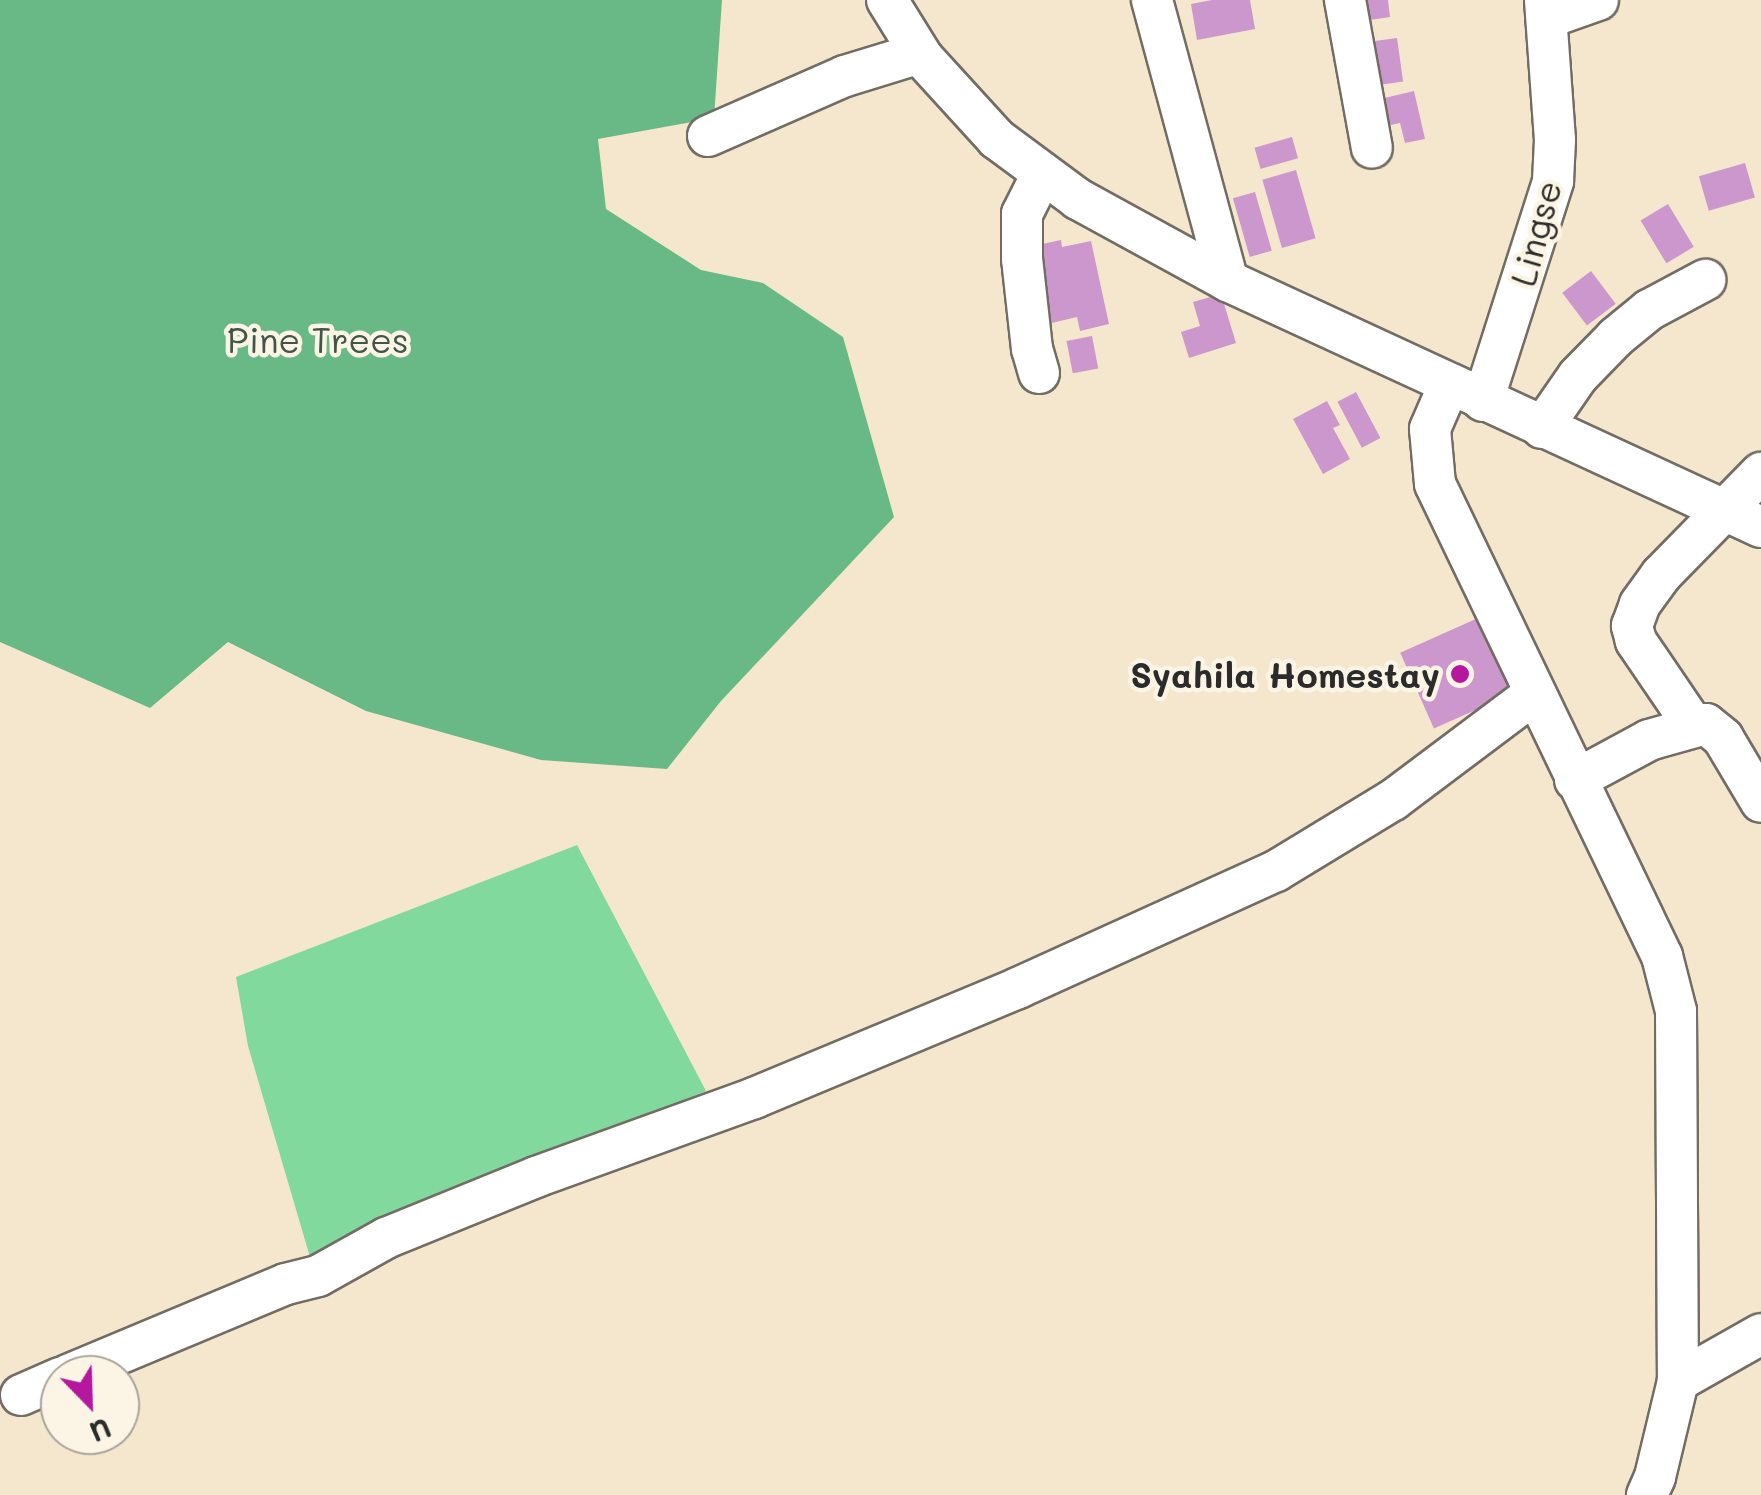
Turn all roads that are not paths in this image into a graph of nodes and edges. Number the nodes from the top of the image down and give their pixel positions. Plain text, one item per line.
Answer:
1 (887, 0) edge
2 (1152, 0) edge
3 (1345, 0) edge
4 (1598, 0) edge
5 (1546, 9) edge
6 (920, 53) junction
7 (708, 136) dead end
8 (1372, 148) dead end
9 (1041, 176) junction
10 (1705, 280) dead end
11 (1228, 281) junction
12 (1039, 373) dead end
13 (1466, 393) junction
14 (1542, 428) junction
15 (1761, 473) edge
16 (1722, 509) junction
17 (1761, 527) edge
18 (1534, 694) junction
19 (1692, 724) junction
20 (1575, 780) junction
21 (1761, 802) edge
22 (1761, 1334) edge
23 (116, 1355) edge
24 (1678, 1381) junction
25 (40, 1386) edge
26 (21, 1394) dead end
27 (1647, 1495) edge

1 - 6 street
2 - 11 street
3 - 8 street
4 - 5 street
5 - 13 street, Lingse
6 - 7 street
6 - 9 street
9 - 11 street
9 - 12 street
10 - 14 street
11 - 13 street
13 - 14 street
13 - 18 street, Lingse
14 - 16 street
15 - 16 street
16 - 17 street
16 - 19 street
18 - 20 street, Lingse
18 - 23 street
19 - 20 street
19 - 21 street
20 - 24 street, Lingse
22 - 24 street
24 - 27 street, Lingse
25 - 26 street

